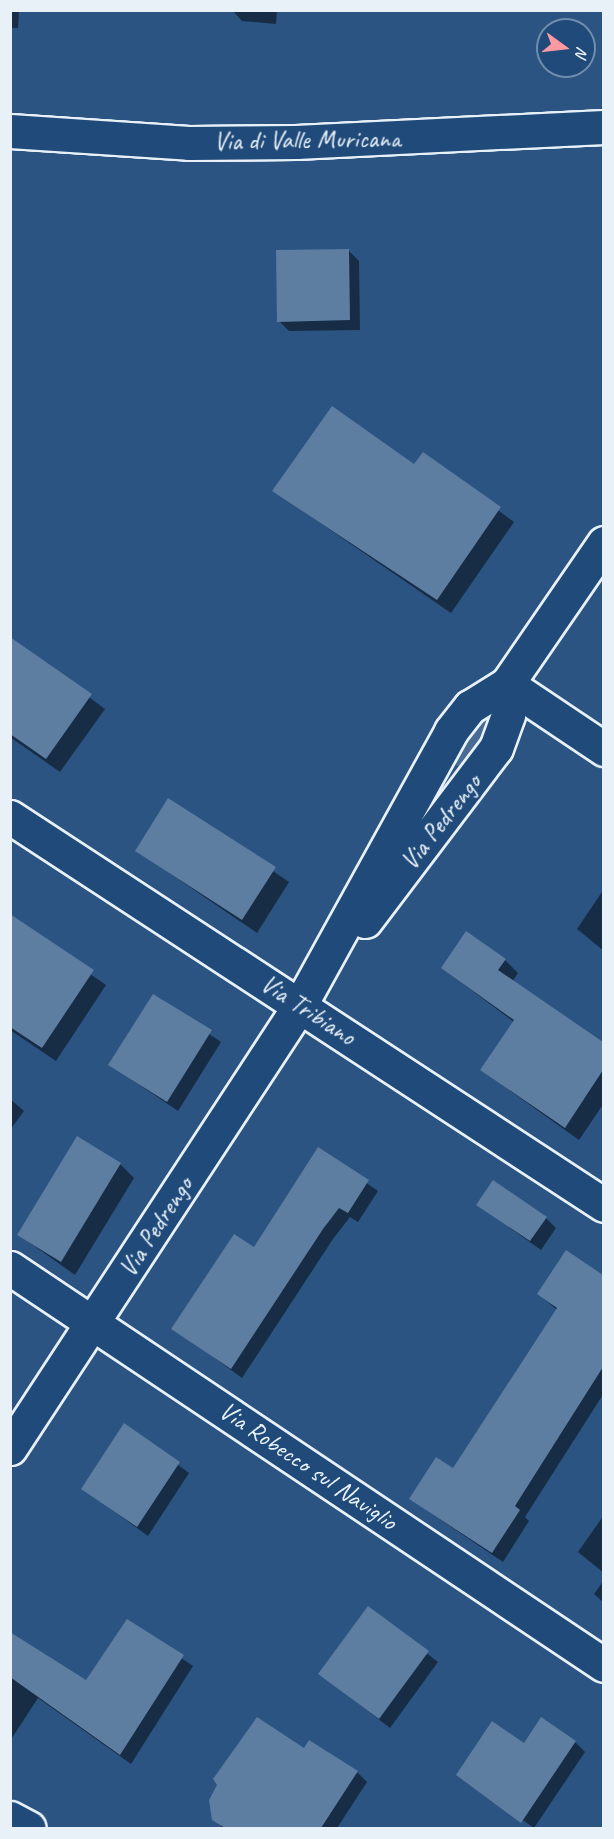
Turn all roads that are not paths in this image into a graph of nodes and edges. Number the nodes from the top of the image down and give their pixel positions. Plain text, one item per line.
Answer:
1 (603, 127) edge
2 (10, 131) edge
3 (603, 543) edge
4 (507, 684) junction
5 (603, 749) edge
6 (10, 817) edge
7 (300, 1005) junction
8 (603, 1205) edge
9 (10, 1268) edge
10 (94, 1322) junction
11 (10, 1448) edge
12 (603, 1665) edge
13 (10, 1818) edge
14 (29, 1828) edge

1 - 2 street, Via di Valle Muricana
3 - 4 street, Via Pedrengo
4 - 5 street
4 - 7 street, Via Pedrengo
4 - 7 street, Via Pedrengo
6 - 7 street, Via Tribiano
7 - 8 street, Via Tribiano
7 - 10 street, Via Pedrengo
9 - 10 street, Via Robecco sul Naviglio
10 - 11 street, Via Pedrengo
10 - 12 street, Via Robecco sul Naviglio
13 - 14 street

